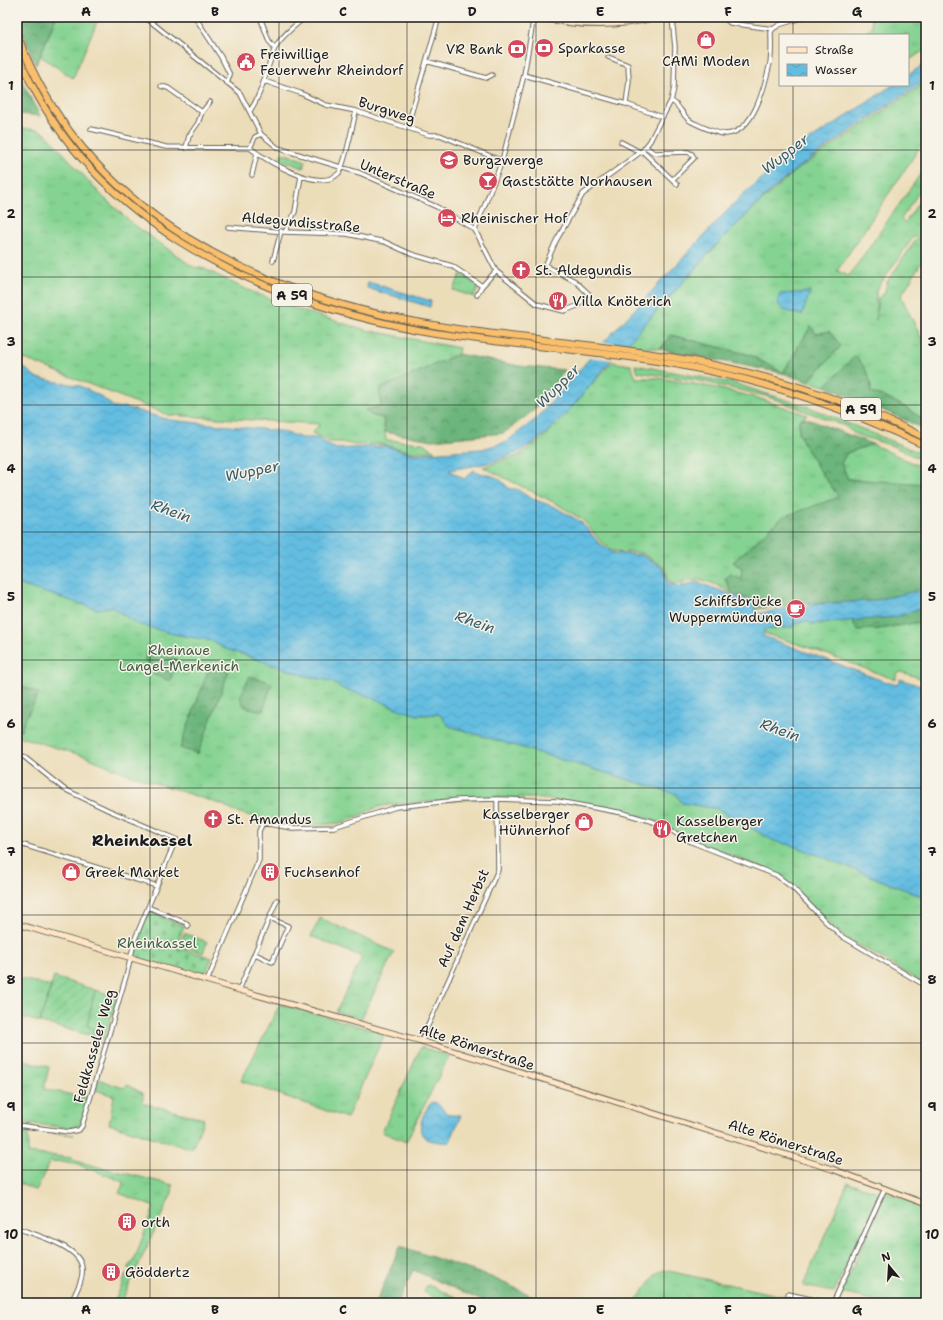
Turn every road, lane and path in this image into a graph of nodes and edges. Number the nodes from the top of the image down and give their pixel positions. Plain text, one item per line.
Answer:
1 (145, 17) edge
2 (195, 17) edge
3 (260, 17) edge
4 (305, 17) edge
5 (439, 17) edge
6 (527, 17) edge
7 (540, 17) edge
8 (657, 17) edge
9 (672, 17) edge
10 (676, 17) edge
11 (723, 17) edge
12 (804, 17) edge
13 (533, 22) junction
14 (674, 24) junction
15 (773, 29) junction
16 (17, 34) edge
17 (276, 48) junction
18 (17, 52) edge
19 (608, 57) dead end
20 (426, 61) junction
21 (492, 75) dead end
22 (524, 75) junction
23 (264, 81) junction
24 (227, 82) junction
25 (161, 86) dead end
26 (671, 101) junction
27 (210, 102) dead end
28 (626, 104) junction
29 (250, 111) junction
30 (356, 111) junction
31 (202, 112) junction
32 (662, 117) junction
33 (91, 128) dead end
34 (407, 128) junction
35 (261, 134) junction
36 (621, 142) dead end
37 (646, 147) junction
38 (186, 148) junction
39 (250, 148) junction
40 (641, 151) junction
41 (257, 153) junction
42 (502, 162) junction
43 (341, 168) junction
44 (252, 175) dead end
45 (301, 176) junction
46 (673, 179) junction
47 (677, 184) dead end
48 (228, 227) dead end
49 (475, 230) junction
50 (283, 232) junction
51 (273, 261) dead end
52 (496, 271) junction
53 (482, 286) junction
54 (477, 295) dead end
55 (926, 438) edge
56 (926, 446) edge
57 (17, 754) edge
58 (497, 799) junction
59 (17, 843) edge
60 (157, 886) junction
61 (277, 900) dead end
62 (148, 907) junction
63 (270, 918) junction
64 (17, 924) edge
65 (188, 926) dead end
66 (254, 954) junction
67 (131, 957) junction
68 (207, 981) junction
69 (926, 986) edge
70 (239, 990) junction
71 (421, 1041) junction
72 (17, 1125) edge
73 (885, 1188) junction
74 (926, 1204) edge
75 (17, 1228) edge
76 (788, 1294) dead end
77 (71, 1303) edge
78 (829, 1303) edge
79 (833, 1303) edge

1 - 24 street
2 - 24 street
3 - 17 street
4 - 17 street
5 - 20 street
6 - 13 street
7 - 8 street
7 - 13 street
9 - 14 street
10 - 14 street
11 - 15 street
12 - 15 street
13 - 22 street
14 - 26 street
15 - 26 street
16 - 55 highway, A 59
17 - 23 street
18 - 56 highway, A 59
19 - 28 street
20 - 21 street
20 - 34 street
22 - 28 street
22 - 42 street
23 - 29 street
23 - 30 street, Burgweg
24 - 29 street
25 - 31 street
26 - 32 street
27 - 31 street
28 - 32 street
29 - 35 street
30 - 34 street, Burgweg
30 - 43 street
31 - 38 street
32 - 37 street
33 - 38 street
34 - 42 street, Burgweg
35 - 39 street
35 - 43 street, Unterstraße
36 - 40 street
37 - 40 street
37 - 46 street
38 - 39 street
39 - 41 street, Unterstraße
40 - 46 street
40 - 52 street
41 - 44 street
41 - 45 street, Unterstraße
42 - 49 street
43 - 45 street, Unterstraße
43 - 49 street, Unterstraße
45 - 50 street
46 - 47 street
48 - 50 street, Aldegundisstraße
49 - 52 street
50 - 51 street
50 - 53 street, Aldegundisstraße
52 - 53 street
53 - 54 street
57 - 60 street, Feldkasseler Weg
58 - 68 street
58 - 69 street
58 - 71 street, Auf dem Herbst
59 - 60 street
60 - 62 street, Feldkasseler Weg
61 - 63 street
62 - 65 street
62 - 67 street, Feldkasseler Weg
63 - 66 street
63 - 66 street
64 - 67 street, Alte Römerstraße
66 - 70 street
67 - 68 street, Alte Römerstraße
67 - 72 street, Feldkasseler Weg
68 - 70 street, Alte Römerstraße
70 - 71 street, Alte Römerstraße
71 - 73 street, Alte Römerstraße
73 - 74 street, Alte Römerstraße
73 - 79 street
75 - 77 street
76 - 78 street

